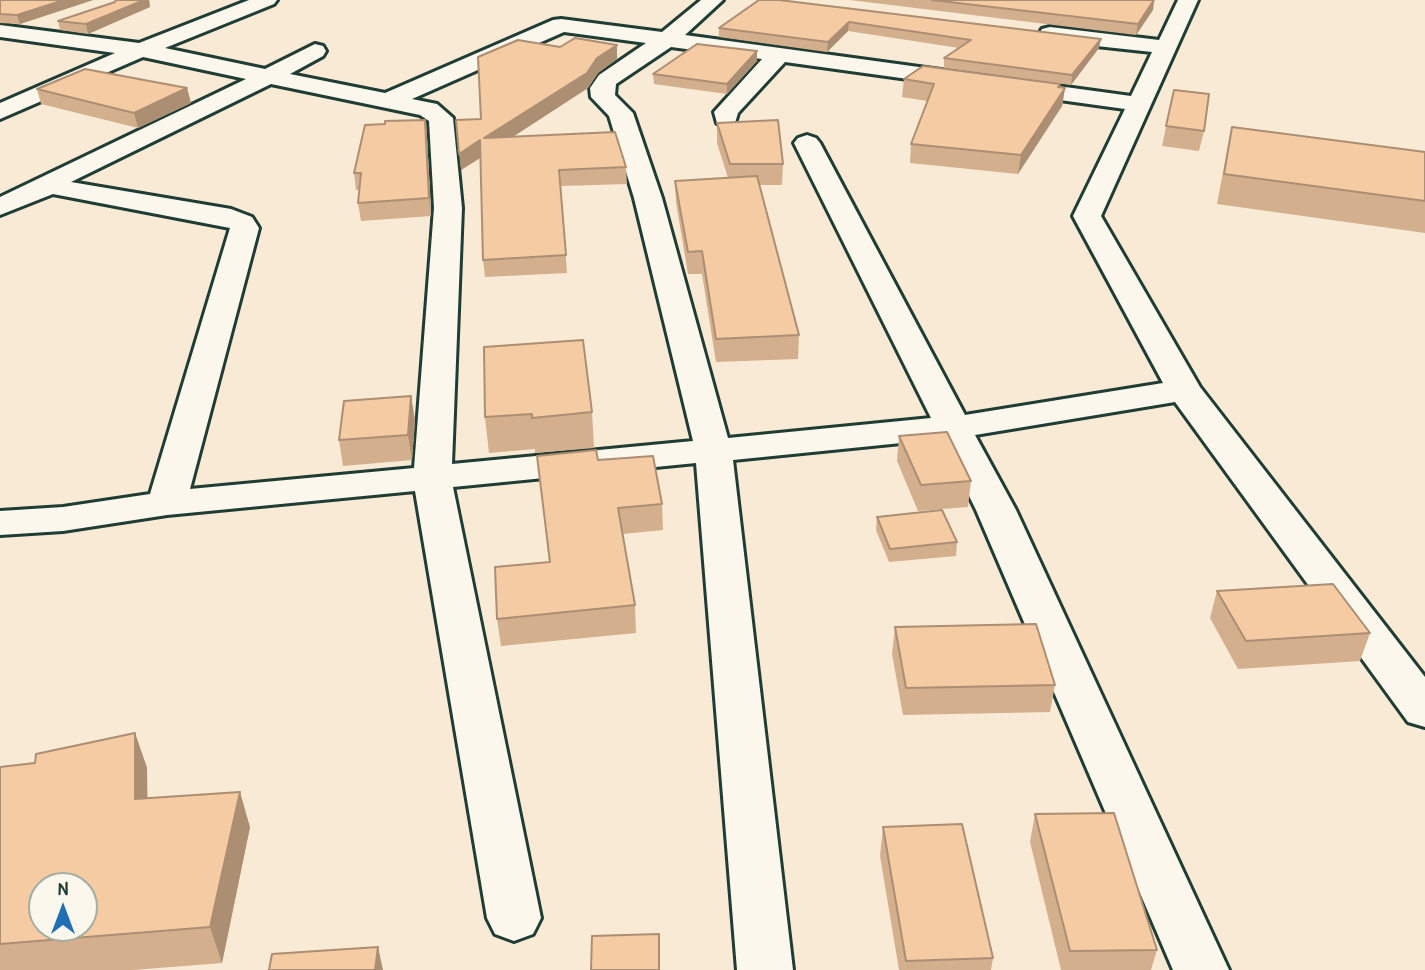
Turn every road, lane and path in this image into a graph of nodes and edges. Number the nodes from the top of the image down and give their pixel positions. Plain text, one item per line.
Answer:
1 (267, 0) edge
2 (713, 0) edge
3 (1179, 2) edge
4 (70, 17) edge
5 (718, 23) dead end
6 (678, 29) junction
7 (1029, 31) edge
8 (6, 36) edge
9 (1166, 47) junction
10 (141, 50) junction
11 (314, 51) dead end
12 (779, 55) junction
13 (268, 78) junction
14 (1138, 87) junction
15 (387, 101) junction
16 (0, 112) edge
17 (726, 118) dead end
18 (807, 143) dead end
19 (54, 183) junction
20 (0, 207) edge
21 (1184, 390) junction
22 (955, 427) junction
23 (713, 449) junction
24 (432, 477) junction
25 (167, 503) junction
26 (0, 523) edge
27 (1425, 710) edge
28 (514, 918) dead end
29 (765, 970) edge
30 (1201, 970) edge

1 - 10 street
2 - 6 street
3 - 9 street
4 - 8 street
5 - 6 street
6 - 12 street
6 - 15 street
6 - 23 street
7 - 9 street
8 - 10 street
9 - 14 street
10 - 13 street
10 - 16 street
11 - 13 street
12 - 14 street
12 - 17 street
13 - 15 street
13 - 19 street
14 - 21 street
15 - 24 street
18 - 22 street
19 - 20 street
19 - 25 street
21 - 22 street
21 - 27 street
22 - 23 street
22 - 30 street
23 - 24 street
23 - 29 street
24 - 25 street
24 - 28 street
25 - 26 street

